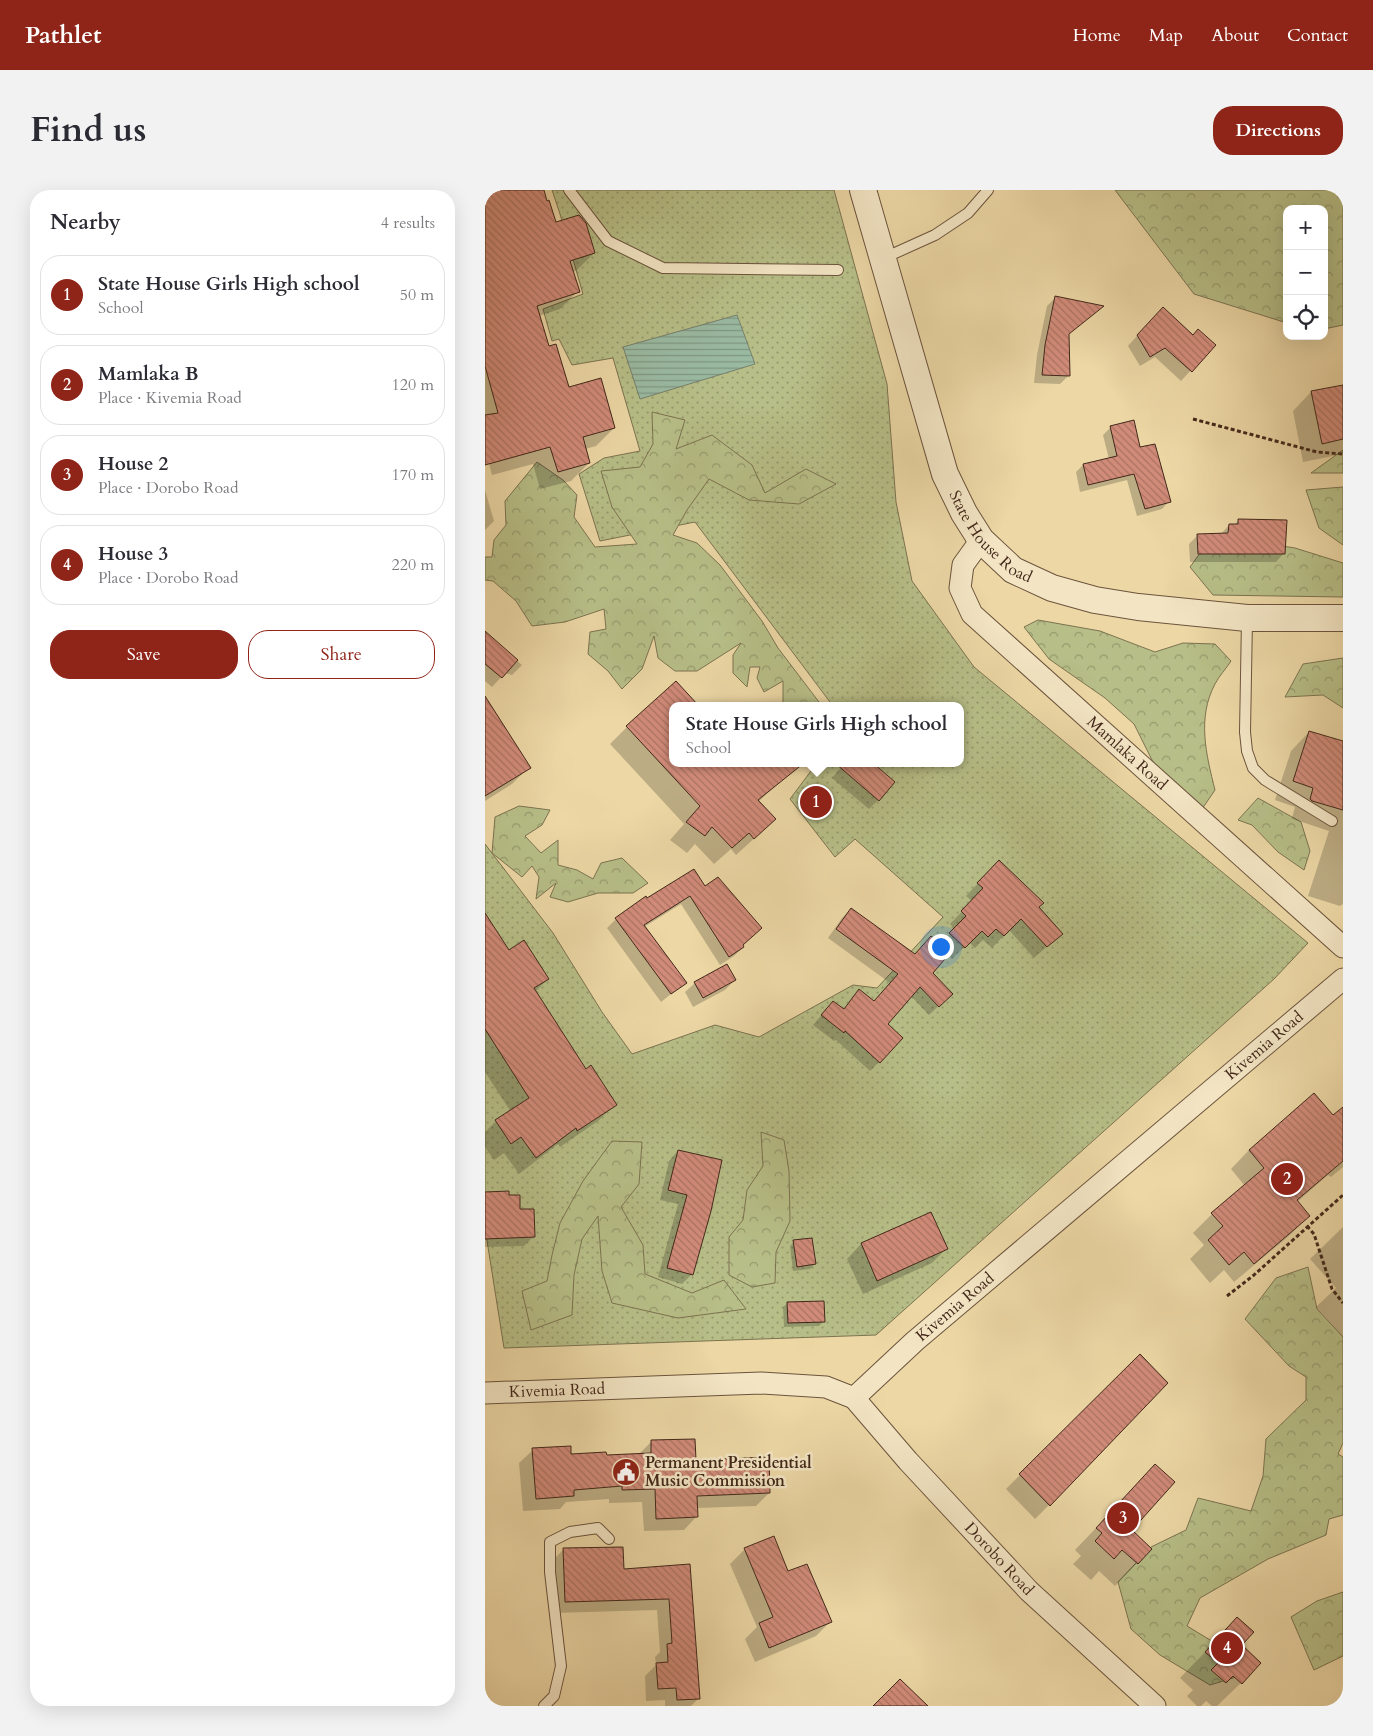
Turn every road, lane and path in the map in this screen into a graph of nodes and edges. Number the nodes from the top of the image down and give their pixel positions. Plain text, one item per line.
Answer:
1 (569, 190) edge
2 (863, 190) edge
3 (988, 190) edge
4 (883, 259) junction
5 (838, 270) dead end
6 (1193, 420) dead end
7 (1343, 454) edge
8 (981, 540) junction
9 (1247, 618) junction
10 (1343, 618) edge
11 (1332, 821) dead end
12 (1343, 947) edge
13 (1343, 979) edge
14 (1343, 1195) edge
15 (1307, 1226) junction
16 (1227, 1296) dead end
17 (1343, 1303) edge
18 (485, 1393) edge
19 (854, 1398) junction
20 (609, 1539) dead end
21 (544, 1706) edge
22 (1155, 1706) edge

1 - 5 lane
2 - 4 street, State House Road
3 - 4 lane
4 - 8 street, State House Road
6 - 7 path
8 - 9 street, State House Road
8 - 12 street, Mamlaka Road
9 - 10 street, State House Road
9 - 11 lane
13 - 19 street, Kivemia Road
14 - 15 path
15 - 16 path
15 - 17 path
18 - 19 street, Kivemia Road
19 - 22 street, Dorobo Road
20 - 21 lane

